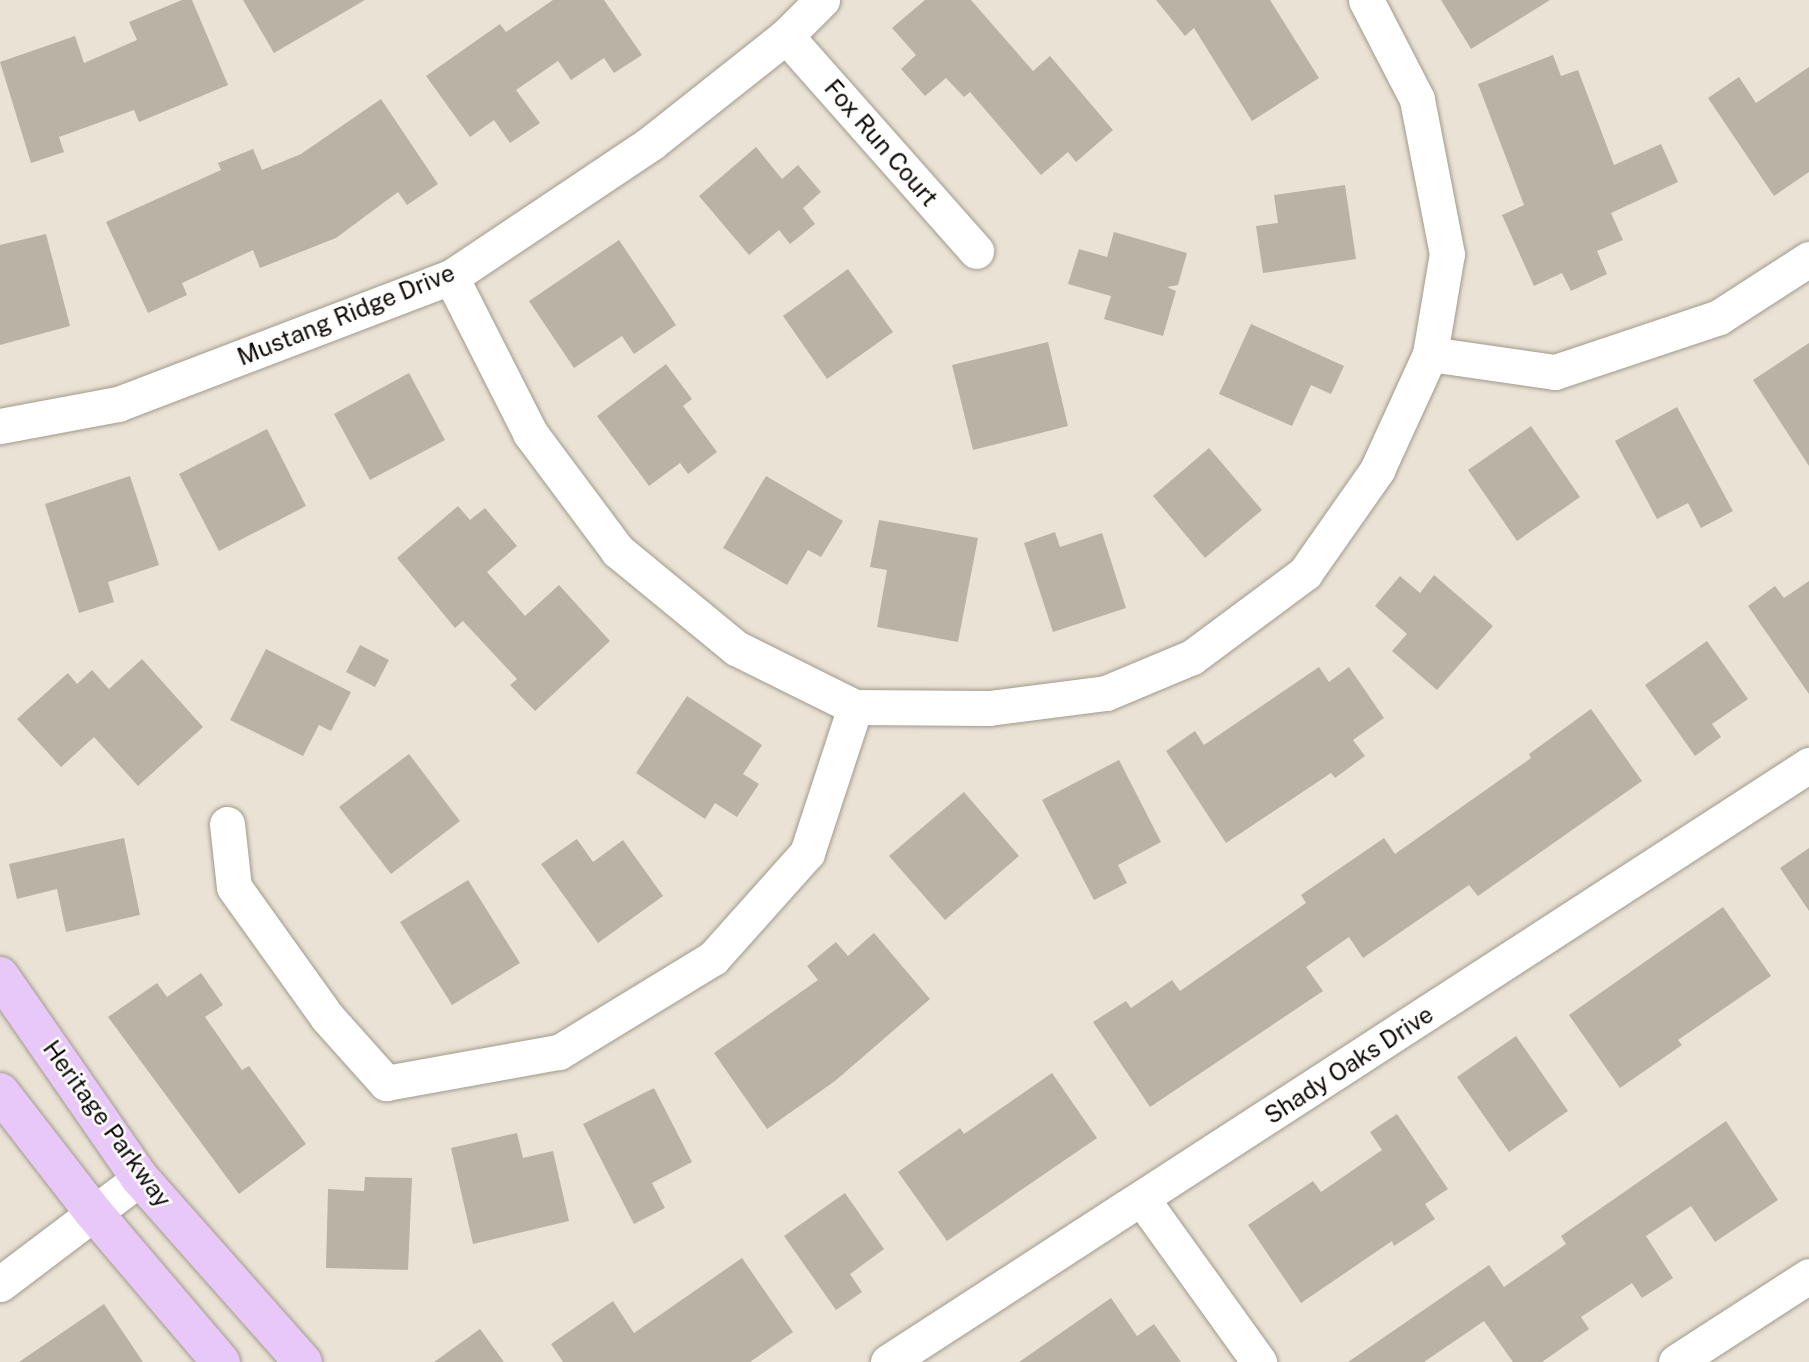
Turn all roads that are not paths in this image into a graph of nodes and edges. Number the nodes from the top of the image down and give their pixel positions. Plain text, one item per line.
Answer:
1 (822, 0) edge
2 (1366, 0) edge
3 (786, 36) junction
4 (976, 251) dead end
5 (1809, 259) edge
6 (452, 277) junction
7 (1430, 354) junction
8 (0, 426) edge
9 (855, 707) junction
10 (1809, 765) edge
11 (226, 824) dead end
12 (0, 976) edge
13 (0, 1092) edge
14 (140, 1178) junction
15 (1142, 1199) junction
16 (94, 1213) junction
17 (1809, 1276) edge
18 (0, 1284) edge
19 (1690, 1358) edge
20 (221, 1362) edge
21 (303, 1362) edge
22 (888, 1362) edge
23 (1259, 1362) edge

1 - 3 street, Mustang Ridge Drive
2 - 7 street
3 - 4 street, Fox Run Court
3 - 6 street, Mustang Ridge Drive
5 - 7 street
6 - 8 street, Mustang Ridge Drive
6 - 9 street
7 - 9 street
9 - 11 street
10 - 15 street, Shady Oaks Drive
12 - 14 main road, Heritage Parkway
13 - 16 main road
14 - 16 street
14 - 21 main road, Heritage Parkway
15 - 22 street, Shady Oaks Drive
15 - 23 street
16 - 18 street
16 - 20 main road
17 - 19 street

